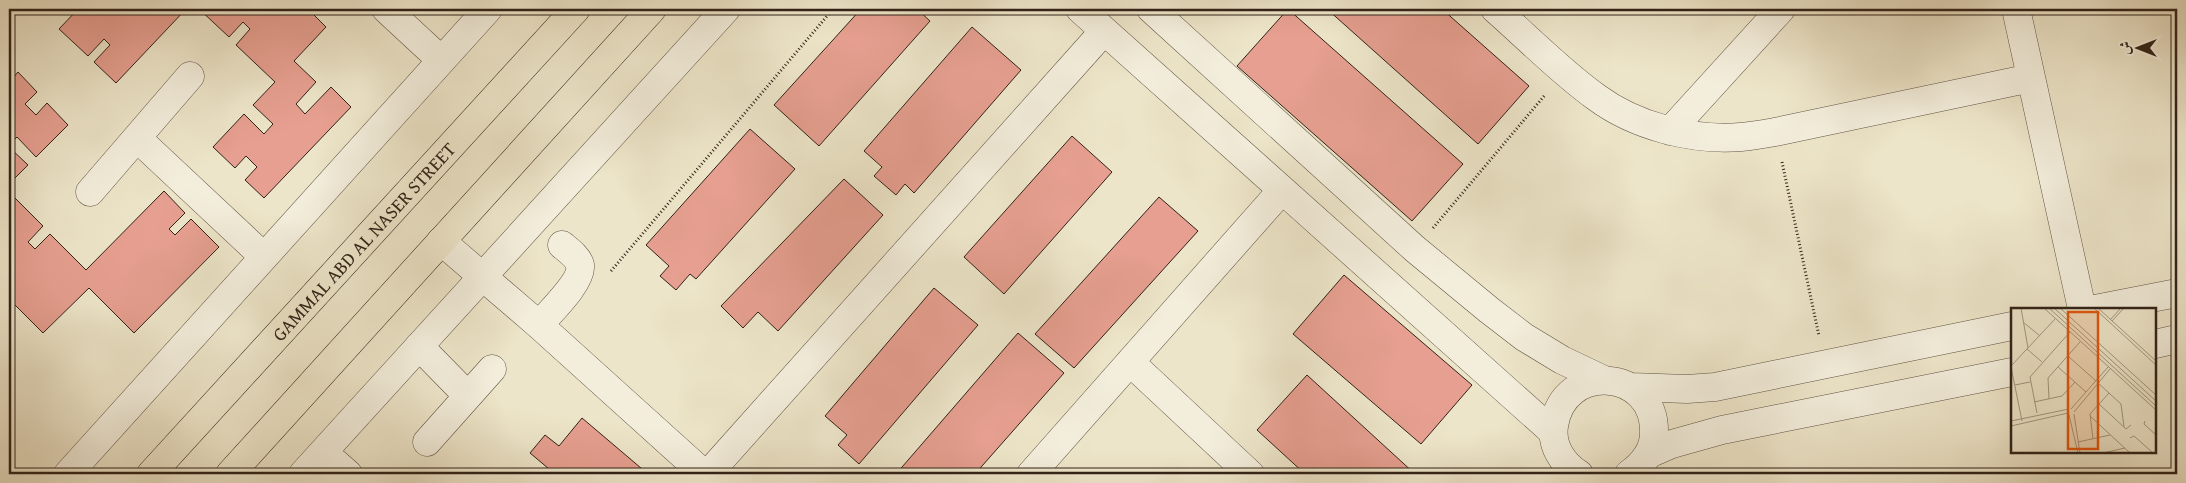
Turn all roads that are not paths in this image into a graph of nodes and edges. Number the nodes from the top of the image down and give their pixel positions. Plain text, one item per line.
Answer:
1 (386, 9) edge
2 (488, 9) edge
3 (576, 9) edge
4 (652, 9) edge
5 (726, 9) edge
6 (1080, 9) edge
7 (1151, 9) edge
8 (1495, 9) edge
9 (1781, 9) edge
10 (2016, 9) edge
11 (1104, 30) junction
12 (442, 60) junction
13 (190, 76) dead end
14 (2031, 78) junction
15 (1670, 131) junction
16 (137, 138) junction
17 (1282, 190) junction
18 (90, 192) dead end
19 (442, 241) junction
20 (562, 245) dead end
21 (263, 256) junction
22 (483, 277) junction
23 (2177, 293) edge
24 (2082, 308) edge
25 (2099, 308) edge
26 (538, 325) junction
27 (2011, 326) edge
28 (2177, 339) edge
29 (2156, 344) edge
30 (419, 346) junction
31 (1130, 362) junction
32 (492, 369) dead end
33 (2011, 372) edge
34 (1602, 380) junction
35 (1631, 387) junction
36 (468, 396) junction
37 (1553, 432) junction
38 (427, 442) dead end
39 (323, 452) junction
40 (1649, 454) junction
41 (1568, 469) edge
42 (68, 474) edge
43 (151, 474) edge
44 (230, 474) edge
45 (303, 474) edge
46 (348, 474) edge
47 (704, 474) edge
48 (708, 474) edge
49 (1031, 474) edge
50 (1250, 474) edge
51 (1629, 474) edge

1 - 12 street
2 - 12 street
3 - 43 main road, GAMMAL ABD AL NASER STREET
4 - 19 main road
5 - 22 street
6 - 11 street
7 - 34 street
8 - 15 street
9 - 15 street
10 - 14 street
11 - 17 street
11 - 48 street
12 - 21 street
13 - 16 street
14 - 15 street
14 - 24 street
16 - 18 street
16 - 21 street
17 - 31 street
17 - 37 street
19 - 22 street
19 - 44 main road
20 - 26 street
21 - 42 street
22 - 26 street
22 - 30 street
23 - 25 street
26 - 47 street
27 - 35 street
28 - 29 street
30 - 36 street
30 - 39 street
31 - 49 street
31 - 50 street
32 - 36 street
33 - 40 street
34 - 35 street
34 - 37 street
35 - 40 street
36 - 38 street
37 - 41 street
39 - 45 street
39 - 46 street
40 - 51 street

